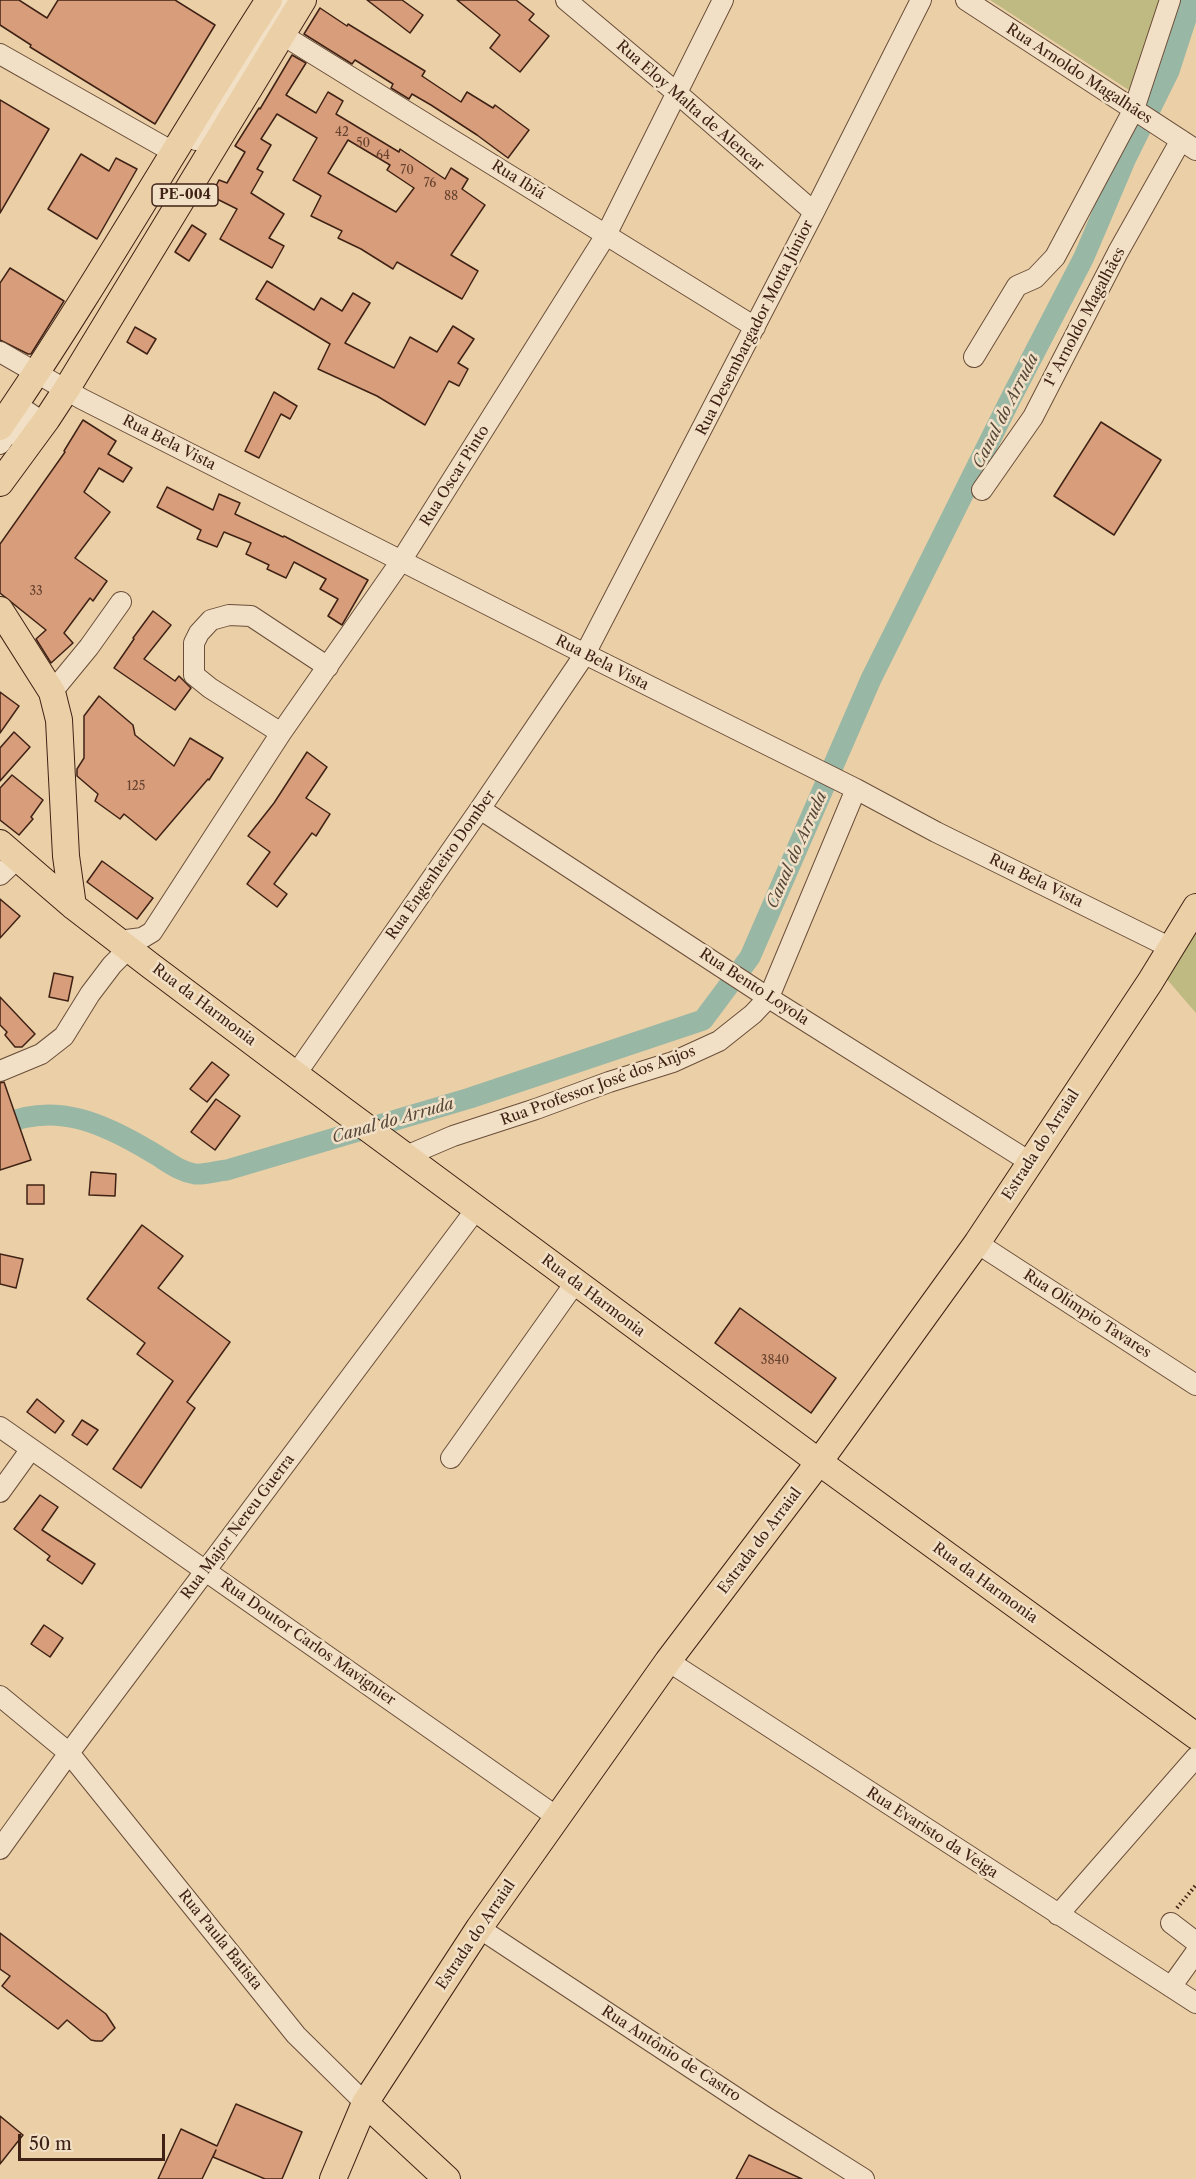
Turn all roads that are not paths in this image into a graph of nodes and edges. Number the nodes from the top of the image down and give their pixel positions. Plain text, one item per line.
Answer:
1 (269, 0) edge
2 (284, 0) edge
3 (294, 0) edge
4 (303, 0) edge
5 (566, 0) edge
6 (723, 0) edge
7 (921, 0) edge
8 (966, 0) edge
9 (1170, 0) edge
10 (281, 34) junction
11 (0, 54) edge
12 (678, 94) junction
13 (1144, 116) junction
14 (1192, 146) edge
15 (173, 152) junction
16 (814, 212) junction
17 (606, 235) junction
18 (755, 327) junction
19 (0, 352) edge
20 (974, 357) dead end
21 (48, 382) junction
22 (0, 427) edge
23 (0, 444) edge
24 (0, 467) edge
25 (0, 483) edge
26 (982, 490) dead end
27 (401, 561) junction
28 (122, 602) dead end
29 (0, 610) edge
30 (585, 654) junction
31 (328, 667) junction
32 (52, 692) junction
33 (281, 733) junction
34 (849, 786) junction
35 (480, 809) junction
36 (6, 859) edge
37 (73, 906) junction
38 (1196, 907) edge
39 (152, 932) junction
40 (124, 944) junction
41 (1171, 948) junction
42 (151, 966) junction
43 (765, 995) junction
44 (0, 1071) edge
45 (296, 1074) junction
46 (406, 1156) junction
47 (1030, 1162) junction
48 (477, 1208) junction
49 (977, 1243) junction
50 (575, 1283) junction
51 (1196, 1385) edge
52 (0, 1427) edge
53 (31, 1449) junction
54 (451, 1458) dead end
55 (819, 1462) junction
56 (0, 1492) edge
57 (206, 1570) junction
58 (668, 1661) junction
59 (0, 1696) edge
60 (1196, 1736) edge
61 (69, 1753) junction
62 (1196, 1757) edge
63 (557, 1816) junction
64 (0, 1849) edge
65 (1058, 1915) junction
66 (1171, 1923) dead end
67 (479, 1928) junction
68 (1196, 1942) edge
69 (1196, 1952) edge
70 (1171, 1987) junction
71 (1196, 2003) edge
72 (365, 2103) junction
73 (333, 2179) edge
74 (447, 2179) edge
75 (864, 2179) edge

1 - 15 main road, PE-004
2 - 3 street
4 - 10 main road, PE-004
5 - 12 street, Rua Eloy Malta de Alencar
6 - 12 street, Rua Oscar Pinto
7 - 16 street, Rua Desembargador Motta Júnior
8 - 13 street, Rua Arnoldo Magalhães
9 - 13 street
10 - 17 street, Rua Ibiá
10 - 21 main road, PE-004
11 - 15 street
12 - 16 street, Rua Eloy Malta de Alencar
12 - 17 street, Rua Oscar Pinto
13 - 14 street, Rua Arnoldo Magalhães
13 - 20 street
14 - 26 street, 1ª Arnoldo Magalhães
15 - 21 main road, PE-004
16 - 18 street, Rua Desembargador Motta Júnior
17 - 18 street, Rua Ibiá
17 - 27 street, Rua Oscar Pinto
18 - 30 street, Rua Desembargador Motta Júnior
19 - 21 street, Rua Bela Vista
21 - 22 main road, PE-004
21 - 25 main road, PE-004
21 - 27 street, Rua Bela Vista
23 - 24 street
27 - 30 street, Rua Bela Vista
27 - 31 street, Rua Oscar Pinto
28 - 32 street
29 - 32 main road
30 - 34 street, Rua Bela Vista
30 - 35 street, Rua Engenheiro Domber
31 - 33 street, Rua Oscar Pinto
31 - 33 street
32 - 37 main road
33 - 39 street, Rua Oscar Pinto
34 - 41 street, Rua Bela Vista
34 - 43 street, Rua Professor José dos Anjos
35 - 43 street, Rua Bento Loyola
35 - 45 street, Rua Engenheiro Domber
36 - 37 main road, Rua da Harmonia
37 - 40 main road, Rua da Harmonia
38 - 41 main road, Estrada do Arraial
39 - 40 street
39 - 42 street, Rua Oscar Pinto
40 - 42 main road, Rua da Harmonia
40 - 44 street
41 - 47 main road, Estrada do Arraial
42 - 45 main road, Rua da Harmonia
43 - 46 street, Rua Professor José dos Anjos
43 - 47 street, Rua Bento Loyola
45 - 46 main road, Rua da Harmonia
46 - 48 main road, Rua da Harmonia
47 - 49 main road, Estrada do Arraial
48 - 50 main road, Rua da Harmonia
48 - 57 street, Rua Major Nereu Guerra
49 - 51 street, Rua Olímpio Tavares
49 - 55 main road, Estrada do Arraial
50 - 54 street
50 - 55 main road, Rua da Harmonia
52 - 53 street, Rua Doutor Carlos Mavignier
53 - 56 street
53 - 57 street, Rua Doutor Carlos Mavignier
55 - 58 main road, Estrada do Arraial
55 - 60 main road, Rua da Harmonia
57 - 61 street, Rua Major Nereu Guerra
57 - 63 street, Rua Doutor Carlos Mavignier
58 - 63 main road, Estrada do Arraial
58 - 65 street, Rua Evaristo da Veiga
59 - 61 street, Rua Paula Batista
61 - 64 street, Rua Major Nereu Guerra
61 - 72 street, Rua Paula Batista
62 - 65 street
63 - 67 main road, Estrada do Arraial
65 - 70 street, Rua Evaristo da Veiga
66 - 68 street
67 - 72 main road, Estrada do Arraial
67 - 75 street, Rua Antônio de Castro
69 - 70 street
70 - 71 street, Rua Evaristo da Veiga
72 - 73 main road, Estrada do Arraial
72 - 74 main road, Rua Paula Batista

